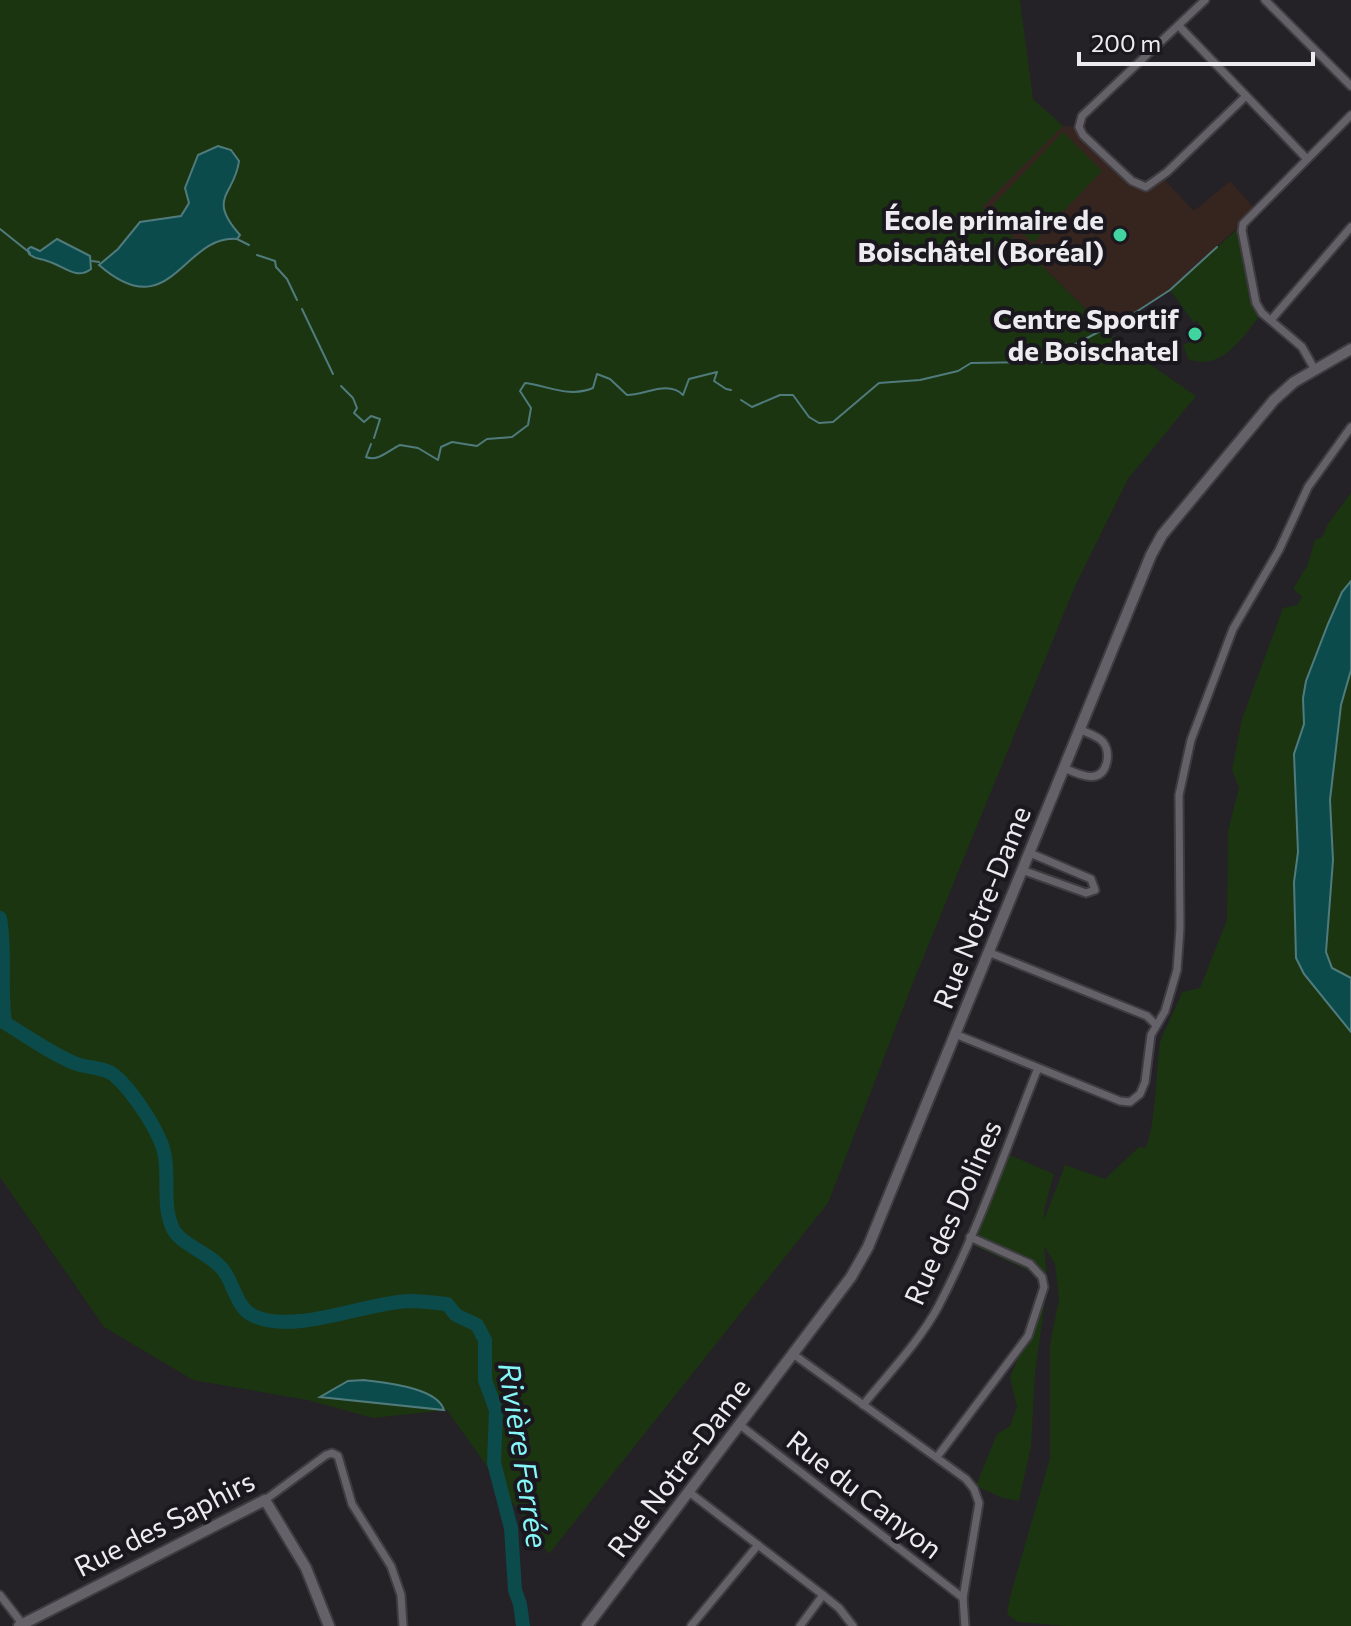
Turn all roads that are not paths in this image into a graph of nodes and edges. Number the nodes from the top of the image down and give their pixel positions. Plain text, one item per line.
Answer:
1 (1205, 0) edge
2 (1265, 0) edge
3 (1179, 26) junction
4 (1351, 86) edge
5 (1246, 96) junction
6 (1351, 115) edge
7 (1307, 159) junction
8 (1351, 227) edge
9 (1271, 320) junction
10 (1351, 349) edge
11 (1315, 370) junction
12 (1351, 427) edge
13 (1079, 729) junction
14 (1064, 768) junction
15 (1030, 853) junction
16 (1022, 870) junction
17 (988, 952) junction
18 (1156, 1025) junction
19 (955, 1034) junction
20 (1038, 1068) junction
21 (970, 1237) junction
22 (793, 1354) junction
23 (863, 1405) junction
24 (740, 1425) junction
25 (937, 1457) junction
26 (689, 1492) junction
27 (265, 1500) junction
28 (758, 1545) junction
29 (0, 1595) edge
30 (823, 1595) junction
31 (963, 1598) junction
32 (22, 1625) edge
33 (329, 1626) edge
34 (403, 1626) edge
35 (587, 1626) edge
36 (691, 1626) edge
37 (800, 1626) edge
38 (853, 1626) edge
39 (965, 1626) edge

1 - 3 street
2 - 4 street
3 - 5 street
3 - 5 street
5 - 7 street
6 - 7 street
7 - 9 street
8 - 9 street
9 - 11 street
10 - 11 street, Rue Notre-Dame
11 - 13 street, Rue Notre-Dame
12 - 18 street
13 - 14 street, Rue Notre-Dame
13 - 14 street
14 - 15 street, Rue Notre-Dame
15 - 16 street, Rue Notre-Dame
15 - 16 street
16 - 17 street, Rue Notre-Dame
17 - 18 street
17 - 19 street, Rue Notre-Dame
18 - 20 street
19 - 20 street
19 - 22 street, Rue Notre-Dame
20 - 21 street, Rue des Dolines
21 - 23 street, Rue des Dolines
21 - 25 street
22 - 23 street
22 - 24 street, Rue Notre-Dame
23 - 25 street
24 - 26 street, Rue Notre-Dame
24 - 31 street, Rue du Canyon
25 - 31 street
26 - 28 street
26 - 35 street, Rue Notre-Dame
27 - 32 street, Rue des Saphirs
27 - 33 street
27 - 34 street, Rue des Saphirs
28 - 30 street
28 - 36 street
29 - 32 street
30 - 37 street
30 - 38 street
31 - 39 street

